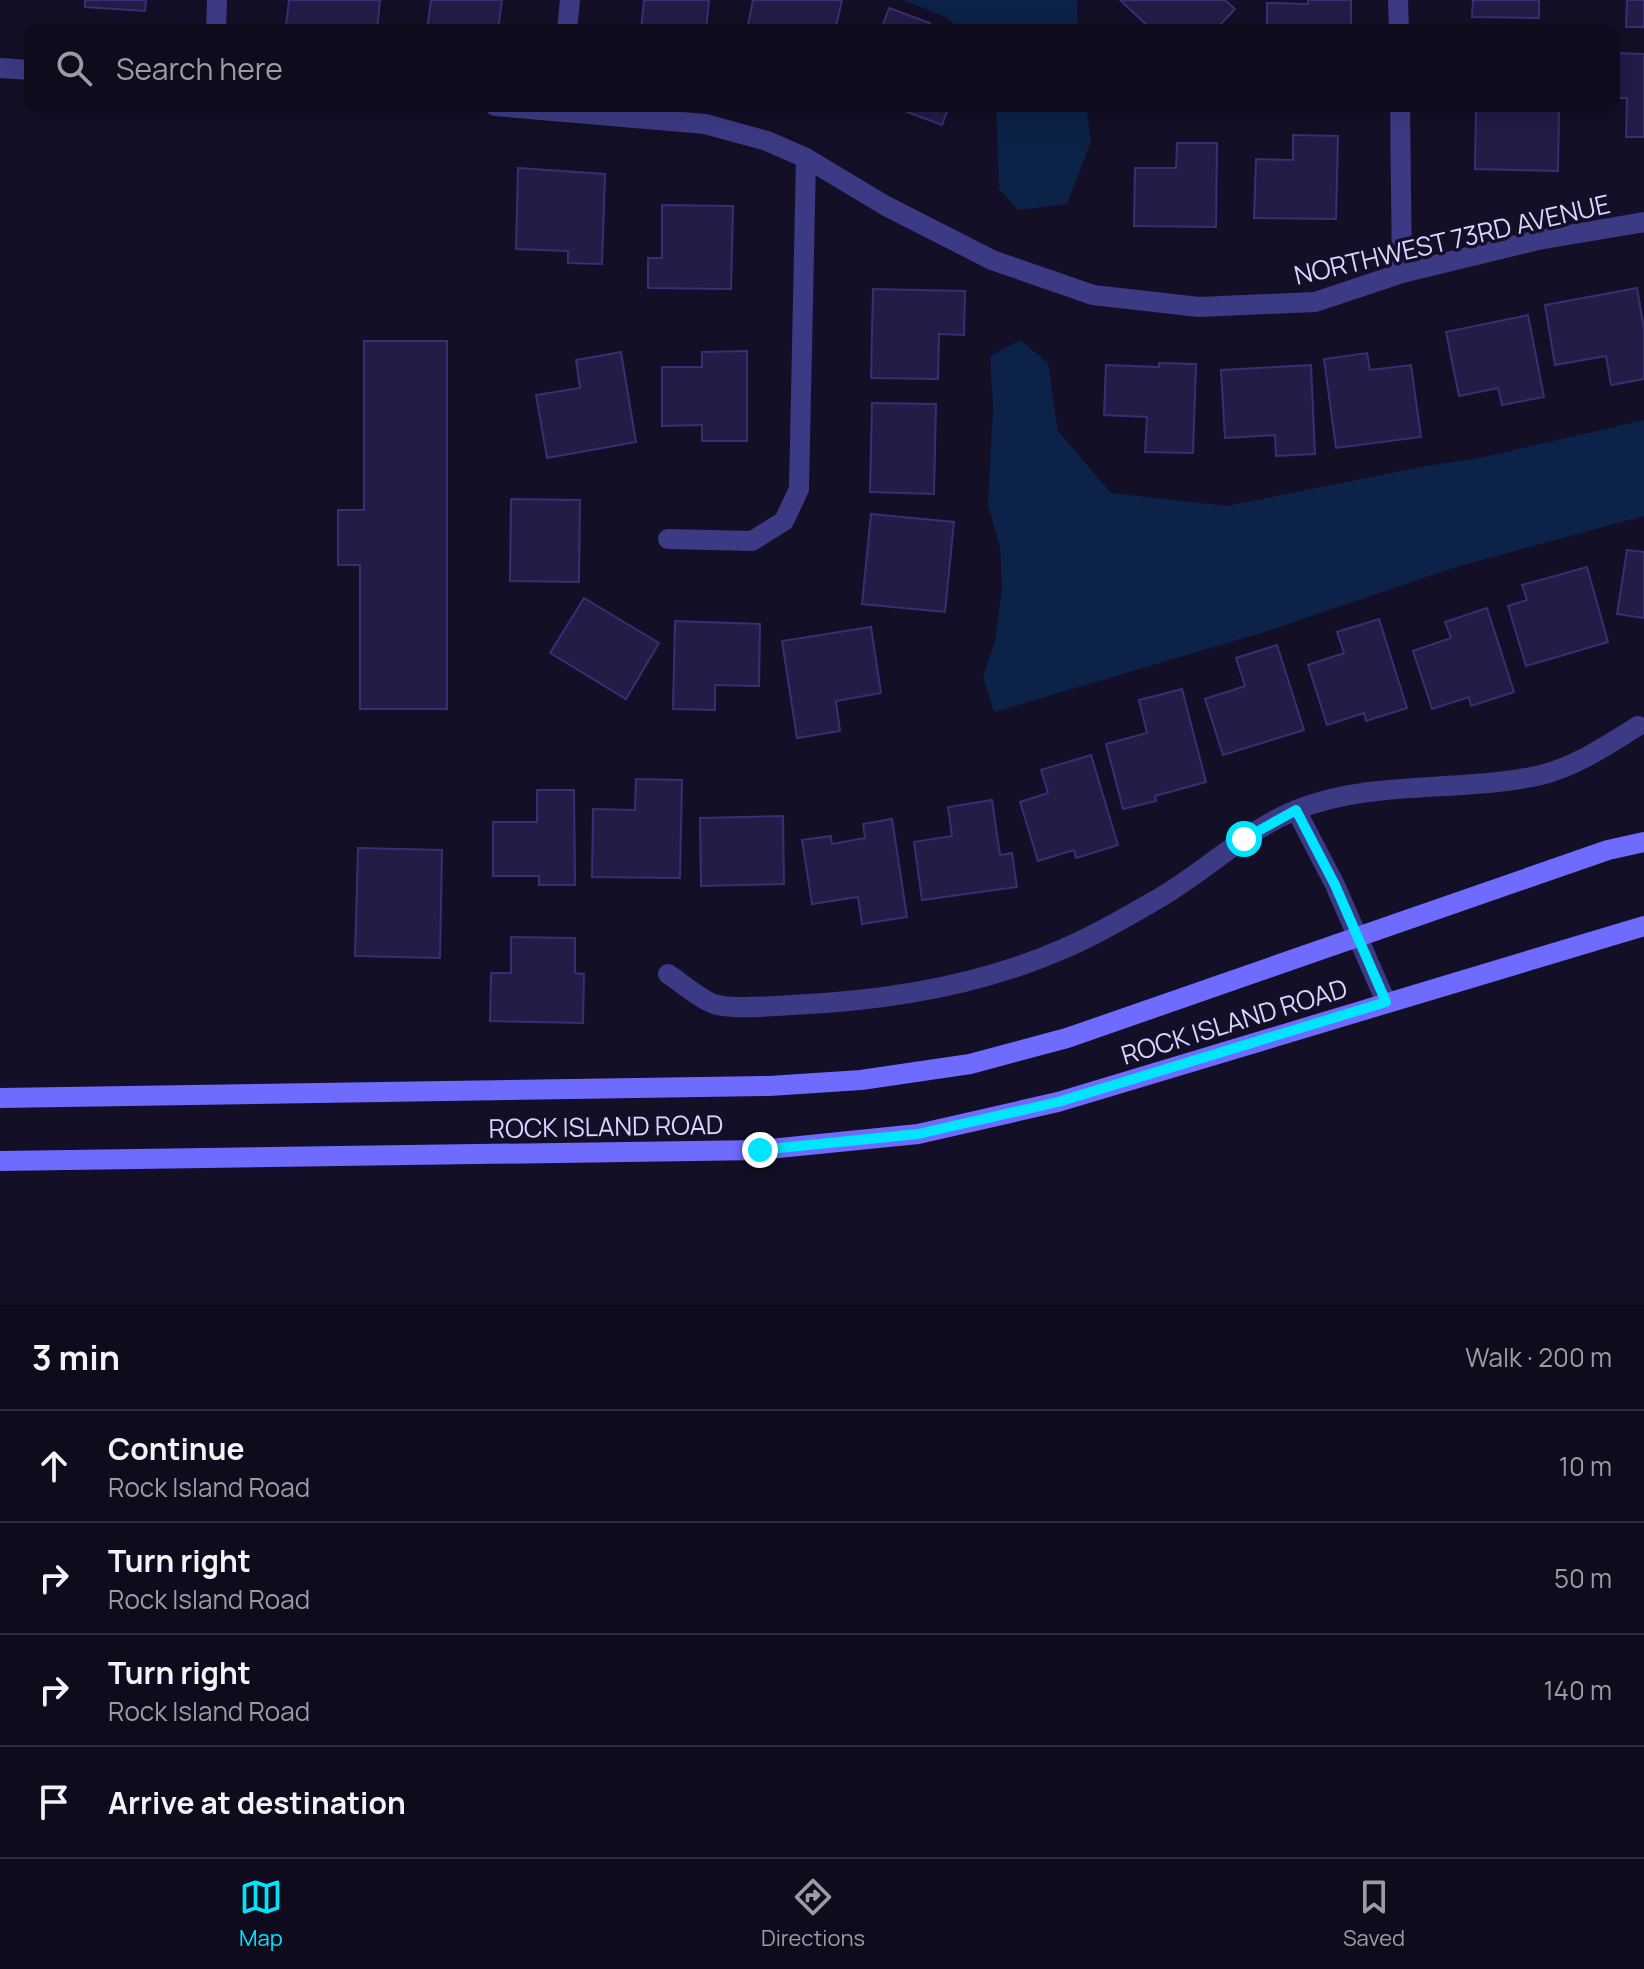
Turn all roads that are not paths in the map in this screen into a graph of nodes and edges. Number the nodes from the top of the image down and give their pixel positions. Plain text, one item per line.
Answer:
1 (217, 0) edge
2 (570, 0) edge
3 (1398, 0) edge
4 (216, 24) edge
5 (568, 24) edge
6 (1399, 24) edge
7 (0, 68) edge
8 (24, 70) edge
9 (596, 112) edge
10 (1400, 112) edge
11 (806, 158) junction
12 (1644, 222) edge
13 (1402, 273) junction
14 (668, 539) dead end
15 (1638, 726) dead end
16 (1296, 810) junction
17 (1644, 842) edge
18 (1644, 926) edge
19 (1357, 935) junction
20 (668, 974) dead end
21 (1386, 1002) junction
22 (0, 1098) edge
23 (0, 1161) edge

1 - 4 street
2 - 5 street
3 - 6 street
7 - 8 street
9 - 11 street, NORTHWEST 73RD AVENUE
10 - 13 street
11 - 13 street, NORTHWEST 73RD AVENUE
11 - 14 street
12 - 13 street, NORTHWEST 73RD AVENUE
15 - 16 street
16 - 19 street, ROCK ISLAND ROAD
16 - 20 street
17 - 19 main road, ROCK ISLAND ROAD
18 - 21 main road, ROCK ISLAND ROAD
19 - 21 street, ROCK ISLAND ROAD
19 - 22 main road, ROCK ISLAND ROAD
21 - 23 main road, ROCK ISLAND ROAD

